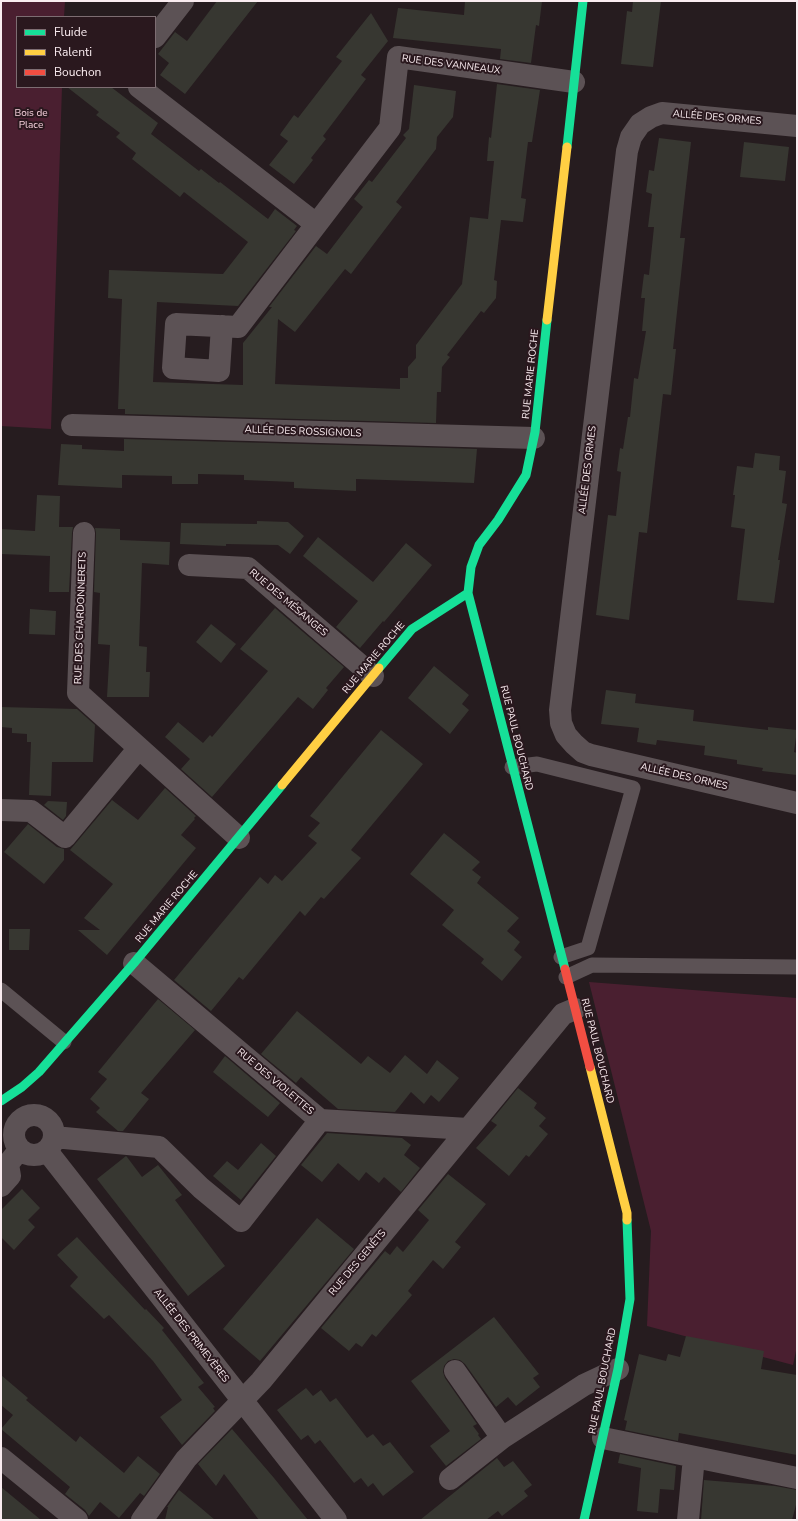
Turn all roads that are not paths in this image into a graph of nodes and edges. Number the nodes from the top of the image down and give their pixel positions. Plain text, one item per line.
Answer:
1 (183, 1) edge
2 (583, 1) edge
3 (156, 36) edge
4 (574, 82) junction
5 (140, 88) edge
6 (797, 126) edge
7 (316, 224) junction
8 (222, 326) dead end
9 (72, 425) dead end
10 (534, 438) junction
11 (84, 533) dead end
12 (189, 565) dead end
13 (468, 593) junction
14 (373, 676) junction
15 (139, 748) junction
16 (512, 767) junction
17 (797, 803) edge
18 (1, 810) edge
19 (239, 838) junction
20 (561, 958) junction
21 (134, 963) junction
22 (797, 967) edge
23 (566, 976) junction
24 (1, 990) edge
25 (575, 1009) junction
26 (64, 1042) junction
27 (3, 1100) edge
28 (21, 1119) junction
29 (320, 1120) junction
30 (468, 1129) junction
31 (50, 1144) junction
32 (19, 1150) junction
33 (1, 1186) edge
34 (618, 1369) junction
35 (455, 1371) dead end
36 (242, 1401) junction
37 (502, 1438) junction
38 (603, 1438) junction
39 (694, 1457) junction
40 (1, 1458) edge
41 (797, 1478) edge
42 (450, 1479) dead end
43 (77, 1520) edge
44 (142, 1520) edge
45 (336, 1520) edge
46 (584, 1520) edge
47 (688, 1520) edge

1 - 3 street
2 - 4 street, RUE MARIE ROCHE
4 - 7 street, RUE DES VANNEAUX
4 - 10 street, RUE MARIE ROCHE
5 - 7 street
6 - 17 street, ALLÉE DES ORMES
7 - 8 street, RUE DES VANNEAUX
9 - 10 street, ALLÉE DES ROSSIGNOLS
10 - 13 street, RUE MARIE ROCHE
11 - 15 street, RUE DES CHARDONNERETS
12 - 14 street, RUE DES MÉSANGES
13 - 14 street, RUE MARIE ROCHE
13 - 16 street, RUE PAUL BOUCHARD
14 - 19 street, RUE MARIE ROCHE
15 - 18 street
15 - 19 street, RUE DES CHARDONNERETS
16 - 20 street, RUE PAUL BOUCHARD
16 - 20 lane
19 - 21 street, RUE MARIE ROCHE
20 - 23 street, RUE PAUL BOUCHARD
21 - 26 street, RUE MARIE ROCHE
21 - 29 street, RUE DES VIOLETTES
22 - 23 lane
23 - 25 street, RUE PAUL BOUCHARD
24 - 26 lane
25 - 30 street, RUE DES GENÊTS
25 - 34 street, RUE PAUL BOUCHARD
26 - 27 street, RUE MARIE ROCHE
27 - 28 street
28 - 31 street
28 - 32 street
29 - 30 street, RUE DES VIOLETTES
29 - 31 street
30 - 36 street, RUE DES GENÊTS
31 - 32 street
31 - 36 street, ALLÉE DES PRIMEVÈRES
32 - 33 street
34 - 37 street
34 - 38 street, RUE PAUL BOUCHARD
35 - 37 street
36 - 44 street, RUE DES GENÊTS
36 - 45 street, ALLÉE DES PRIMEVÈRES
37 - 42 street
38 - 39 street
38 - 46 street, RUE PAUL BOUCHARD
39 - 41 street
39 - 47 street
40 - 43 street

